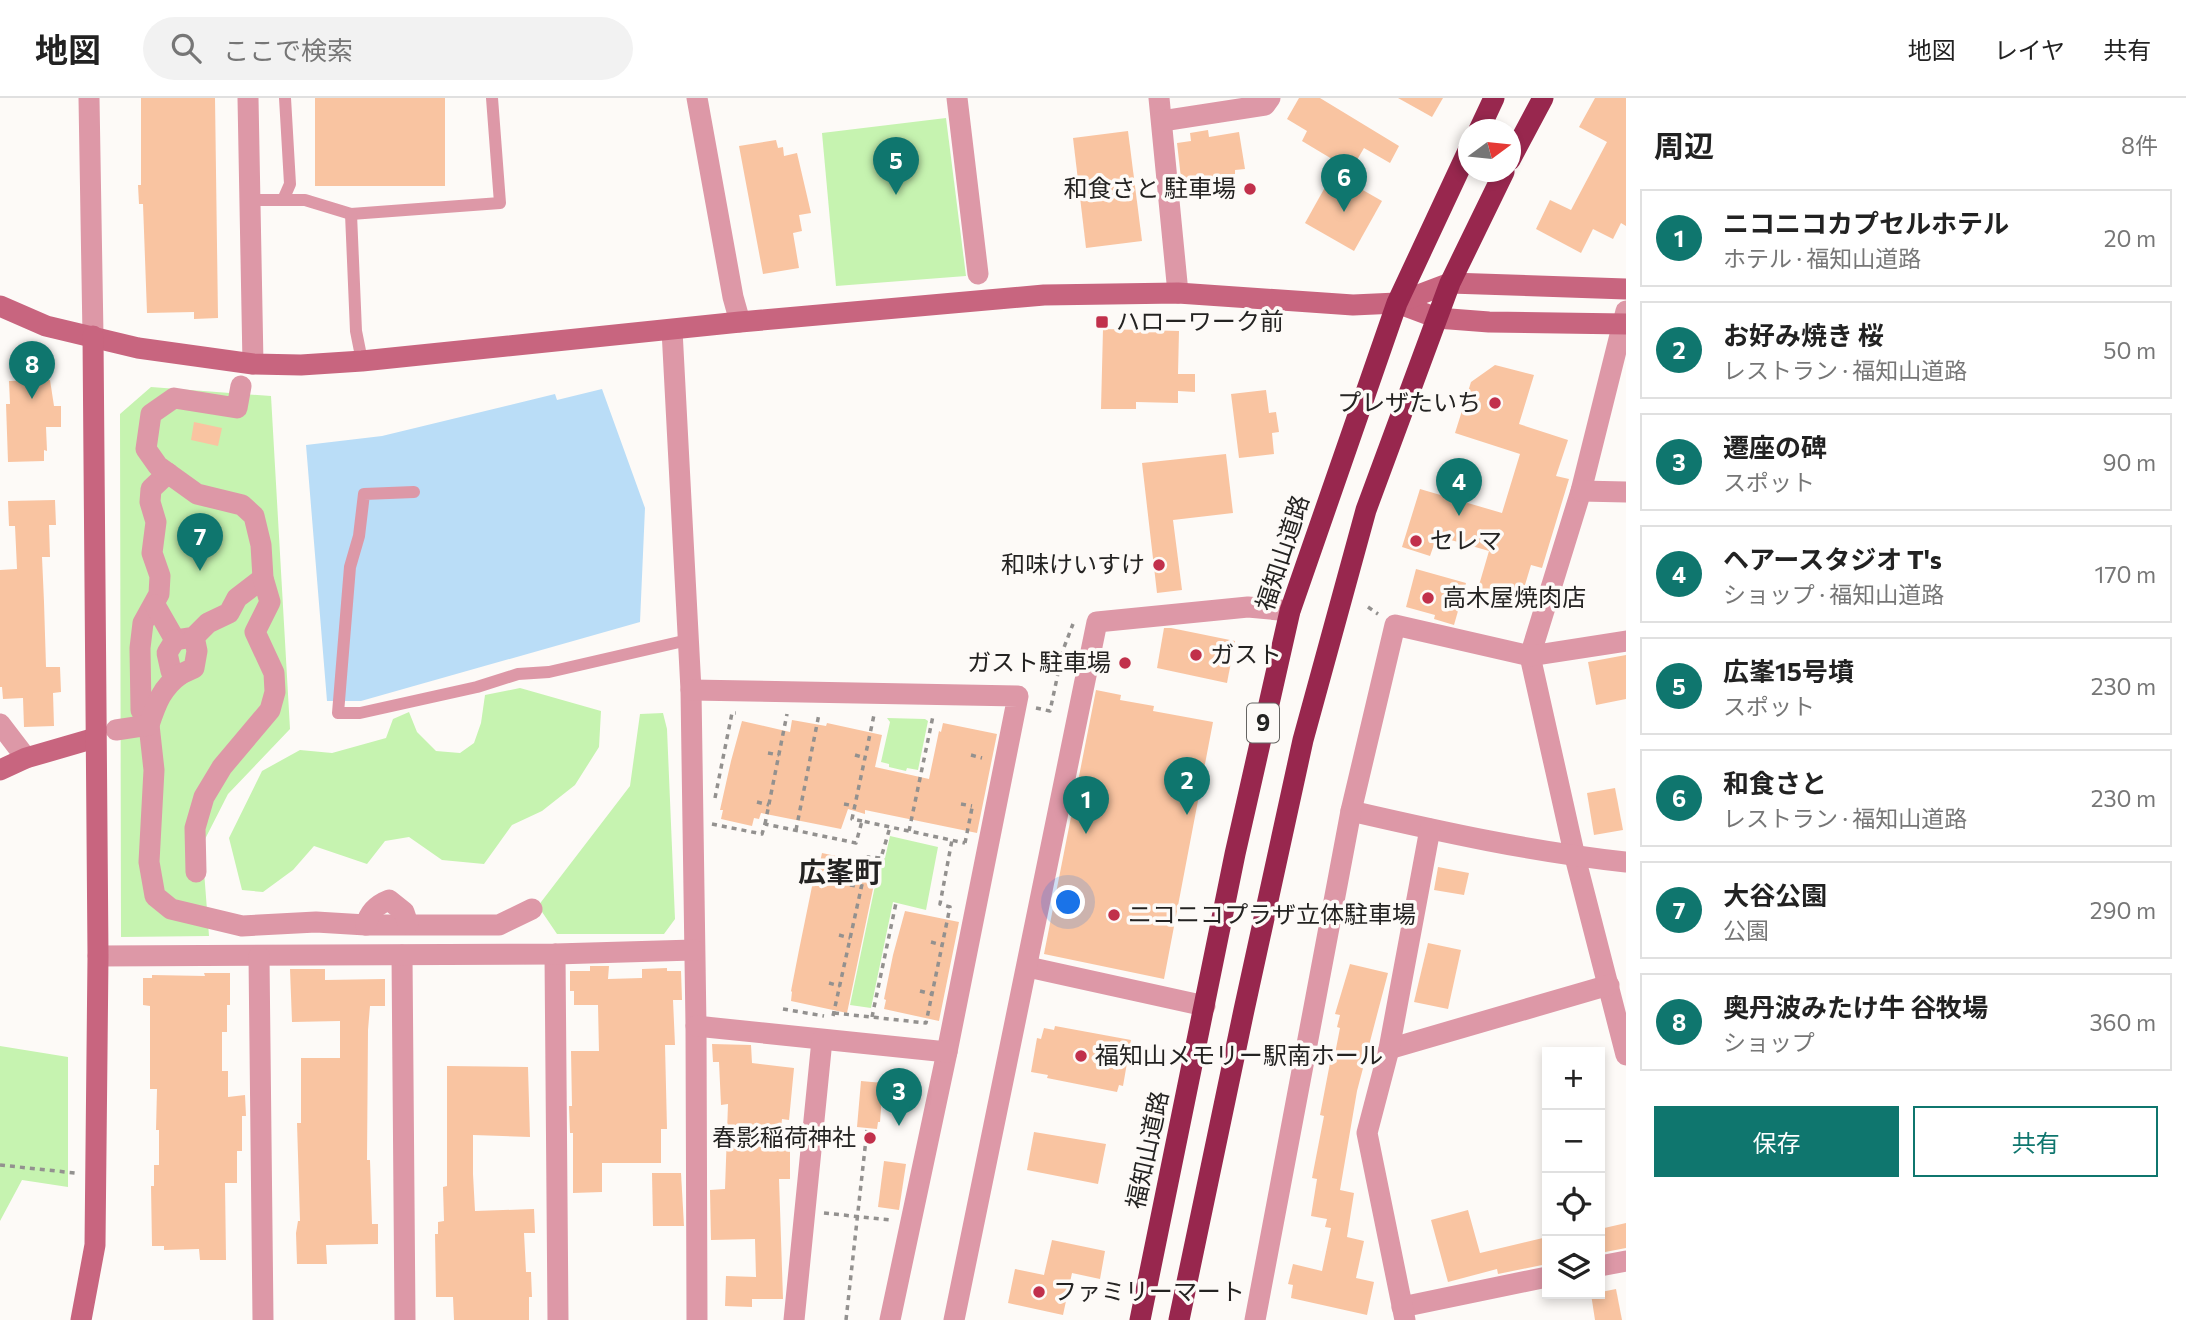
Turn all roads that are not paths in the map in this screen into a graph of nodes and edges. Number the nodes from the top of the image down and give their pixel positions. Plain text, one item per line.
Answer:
1 (89, 98) edge
2 (248, 98) edge
3 (285, 98) edge
4 (492, 98) edge
5 (697, 98) edge
6 (957, 98) edge
7 (1158, 98) edge
8 (1270, 98) edge
9 (1494, 98) edge
10 (1544, 98) edge
11 (1484, 119) edge
12 (1161, 121) junction
13 (1521, 140) edge
14 (1458, 172) edge
15 (1499, 182) edge
16 (248, 200) junction
17 (283, 200) junction
18 (351, 214) junction
19 (978, 274) dead end
20 (1450, 283) junction
21 (1626, 289) edge
22 (1178, 293) junction
23 (1397, 303) junction
24 (0, 306) edge
25 (1437, 318) junction
26 (1625, 319) edge
27 (740, 322) junction
28 (672, 330) junction
29 (93, 336) junction
30 (362, 361) junction
31 (253, 364) junction
32 (241, 386) dead end
33 (168, 473) junction
34 (1581, 491) junction
35 (414, 492) dead end
36 (1626, 492) edge
37 (263, 578) junction
38 (155, 605) junction
39 (1290, 611) junction
40 (229, 613) junction
41 (262, 621) junction
42 (185, 639) junction
43 (688, 640) junction
44 (1626, 640) edge
45 (1531, 656) junction
46 (691, 690) junction
47 (0, 724) edge
48 (149, 725) junction
49 (116, 730) dead end
50 (95, 738) junction
51 (26, 758) junction
52 (0, 770) edge
53 (1351, 811) junction
54 (1430, 830) junction
55 (1575, 857) junction
56 (1626, 862) edge
57 (196, 872) dead end
58 (532, 909) dead end
59 (694, 950) junction
60 (555, 954) junction
61 (402, 955) junction
62 (97, 956) junction
63 (259, 956) junction
64 (1028, 967) junction
65 (1609, 985) junction
66 (1205, 1006) junction
67 (696, 1026) junction
68 (822, 1040) junction
69 (1389, 1049) junction
70 (947, 1052) junction
71 (1626, 1055) edge
72 (1626, 1261) edge
73 (1605, 1265) edge
74 (1542, 1278) edge
75 (1403, 1313) edge
76 (81, 1320) edge
77 (263, 1320) edge
78 (405, 1320) edge
79 (558, 1320) edge
80 (697, 1320) edge
81 (794, 1320) edge
82 (891, 1320) edge
83 (954, 1320) edge
84 (1140, 1320) edge
85 (1180, 1320) edge
86 (1255, 1320) edge

1 - 29 street
2 - 16 street
3 - 17 lane
4 - 18 lane
5 - 27 street
6 - 19 street
7 - 12 street
8 - 12 street
9 - 11 highway
10 - 13 highway
12 - 22 street
14 - 23 highway, 福知山道路 / 9
15 - 20 highway, 9
16 - 17 lane
16 - 31 street
17 - 18 lane
18 - 30 lane
20 - 21 street
20 - 23 street
20 - 25 highway, 9
22 - 23 street
22 - 27 street
23 - 25 street
23 - 39 highway, 福知山道路 / 9
24 - 29 street
25 - 26 street
25 - 85 highway, 9
26 - 34 street
27 - 28 street
28 - 30 street
28 - 43 street
29 - 31 street
29 - 50 street
30 - 31 street
32 - 33 street
33 - 37 street
33 - 38 street
34 - 36 street
34 - 45 street
35 - 43 lane
37 - 40 street
37 - 41 street
38 - 42 street
38 - 48 street
39 - 64 street
39 - 66 highway, 福知山道路 / 9
40 - 41 street
40 - 42 street
41 - 57 street
42 - 48 street
43 - 46 street
44 - 45 street
45 - 53 street
45 - 55 street
46 - 59 street
46 - 70 street
47 - 51 street
48 - 49 street
48 - 58 street
50 - 51 street
50 - 62 street
51 - 52 street
53 - 54 street
53 - 86 street
54 - 55 street
54 - 69 street
55 - 56 street
55 - 65 street
59 - 60 street
59 - 67 street
60 - 61 street
60 - 79 street
61 - 63 street
61 - 78 street
62 - 63 street
62 - 76 street
63 - 77 street
64 - 66 street
64 - 83 street
65 - 69 street
65 - 71 street
66 - 84 highway, 福知山道路 / 9
67 - 68 street
67 - 80 street
68 - 70 street
68 - 81 street
69 - 75 street
70 - 82 street
72 - 73 street
74 - 75 street

